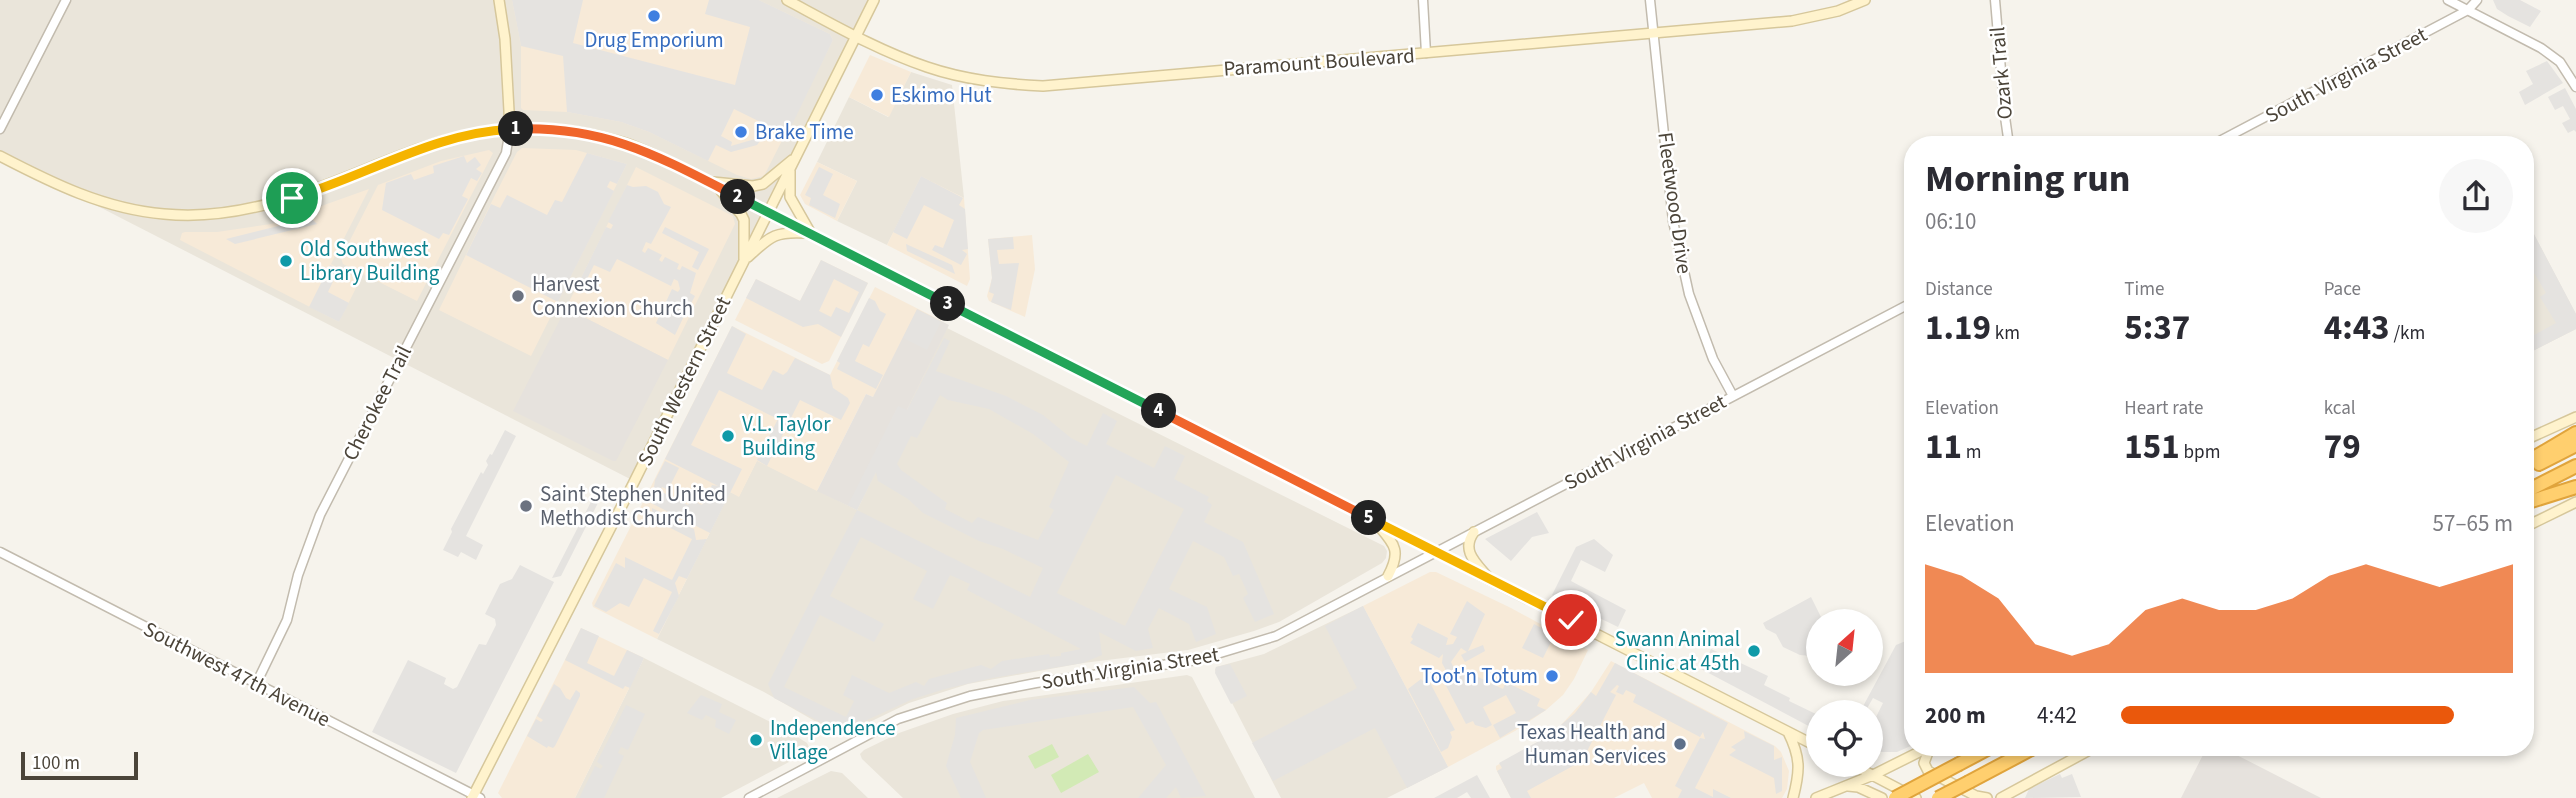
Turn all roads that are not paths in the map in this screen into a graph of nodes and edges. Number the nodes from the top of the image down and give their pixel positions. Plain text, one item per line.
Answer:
1 (66, 0) edge
2 (499, 0) edge
3 (787, 0) edge
4 (874, 0) edge
5 (1423, 0) edge
6 (1650, 0) edge
7 (1865, 0) edge
8 (1995, 0) edge
9 (2448, 0) edge
10 (2477, 0) edge
11 (2468, 10) junction
12 (1653, 33) junction
13 (856, 35) junction
14 (1426, 54) junction
15 (2576, 87) edge
16 (0, 129) edge
17 (510, 129) junction
18 (2008, 136) edge
19 (2229, 136) edge
20 (0, 156) edge
21 (792, 162) junction
22 (714, 184) junction
23 (768, 212) junction
24 (811, 234) junction
25 (744, 261) junction
26 (1904, 307) edge
27 (1733, 396) junction
28 (2576, 417) edge
29 (2576, 433) edge
30 (2534, 436) edge
31 (2576, 445) edge
32 (2534, 458) edge
33 (2534, 466) edge
34 (2576, 466) edge
35 (2534, 487) edge
36 (2576, 487) edge
37 (2534, 500) edge
38 (2576, 502) edge
39 (1373, 520) junction
40 (2534, 523) edge
41 (1474, 532) junction
42 (1435, 551) junction
43 (0, 552) edge
44 (1388, 576) junction
45 (1490, 579) junction
46 (256, 684) junction
47 (1788, 732) junction
48 (1806, 741) edge
49 (1911, 756) edge
50 (1926, 756) edge
51 (1974, 756) edge
52 (2018, 756) edge
53 (2078, 756) edge
54 (1883, 770) edge
55 (1869, 777) edge
56 (1878, 777) edge
57 (1844, 786) junction
58 (476, 797) edge
59 (2003, 797) edge
60 (749, 798) edge
61 (1793, 798) edge
62 (1816, 798) edge
63 (1882, 798) edge
64 (1895, 798) edge
65 (1916, 798) edge
66 (1938, 798) edge
67 (1989, 798) edge

1 - 16 street
2 - 17 main road
3 - 13 main road, Paramount Boulevard
4 - 13 main road, South Western Street
5 - 14 street
6 - 12 street, Fleetwood Drive
7 - 12 main road, Paramount Boulevard
8 - 18 street, Ozark Trail
9 - 11 street
10 - 11 street, South Virginia Street
11 - 15 street
11 - 19 street, South Virginia Street
12 - 14 main road, Paramount Boulevard
12 - 27 street, Fleetwood Drive
13 - 14 main road, Paramount Boulevard
13 - 21 main road, South Western Street
17 - 20 main road
17 - 22 main road
17 - 46 street, Cherokee Trail
21 - 22 main road
21 - 23 main road, South Western Street
21 - 24 main road
22 - 23 main road
22 - 25 main road
23 - 24 main road
23 - 25 main road, South Western Street
24 - 25 main road
24 - 39 main road
25 - 58 main road, South Western Street
26 - 27 street, South Virginia Street
27 - 41 street, South Virginia Street
28 - 30 main road
29 - 32 highway
31 - 33 highway
34 - 35 highway
36 - 37 highway
38 - 40 main road
39 - 42 main road
39 - 44 main road
41 - 42 street, South Virginia Street
41 - 45 main road
42 - 44 street, South Virginia Street
42 - 45 main road
43 - 46 street, Southwest 47th Avenue
44 - 60 street, South Virginia Street
45 - 47 main road
46 - 58 street, Southwest 47th Avenue
47 - 48 main road
47 - 61 main road
49 - 54 main road
50 - 67 main road
51 - 64 highway, bridge
52 - 66 highway, bridge
53 - 59 main road
55 - 57 main road
56 - 65 main road
57 - 62 main road
57 - 63 main road
59 - 67 main road

